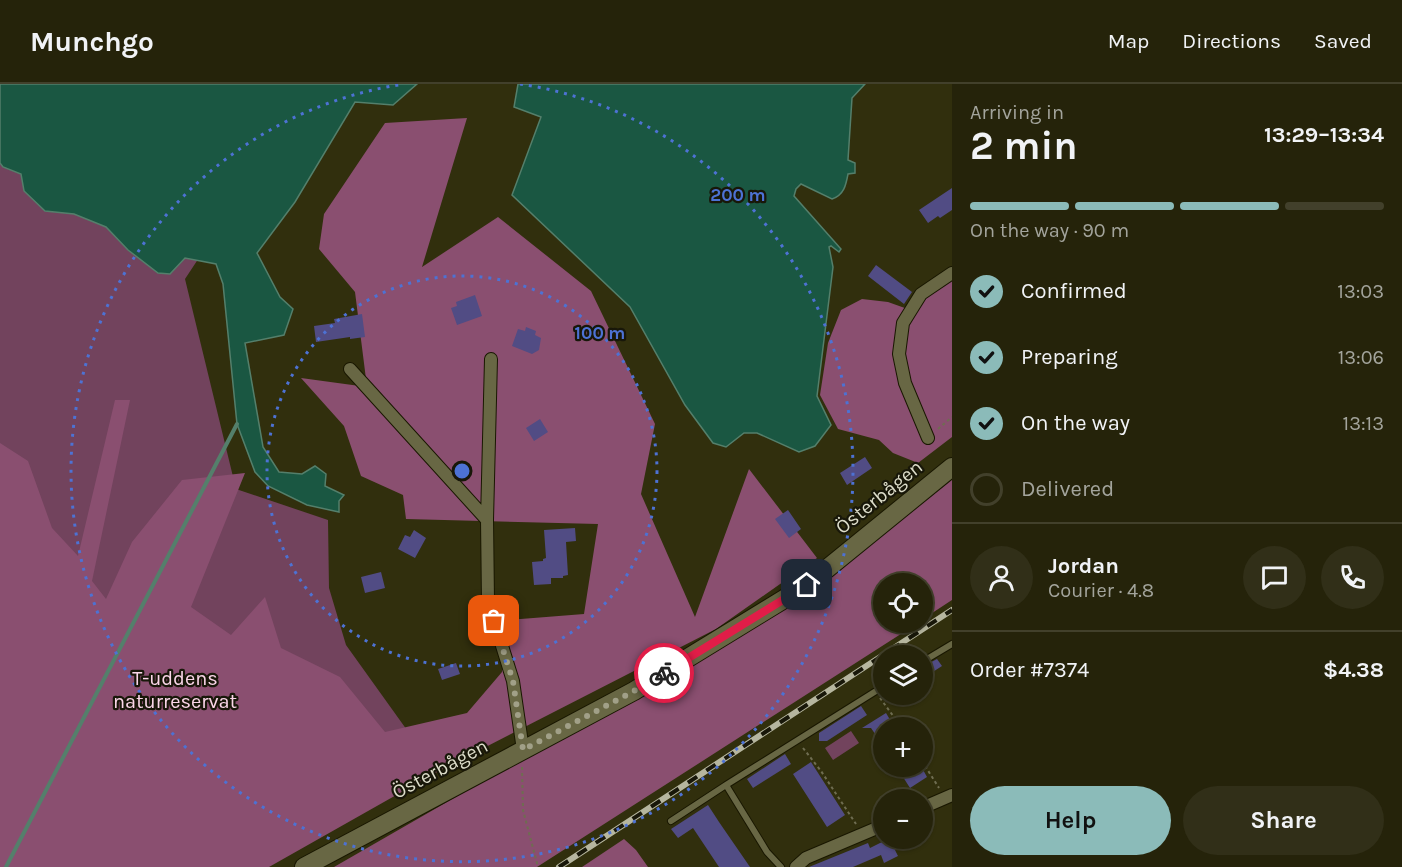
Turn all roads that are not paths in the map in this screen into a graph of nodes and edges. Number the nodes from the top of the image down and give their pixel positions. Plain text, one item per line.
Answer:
1 (952, 273) edge
2 (491, 359) dead end
3 (350, 369) dead end
4 (928, 438) road end
5 (952, 467) edge
6 (486, 520) junction
7 (952, 644) edge
8 (933, 655) edge
9 (873, 692) edge
10 (523, 750) junction
11 (726, 786) junction
12 (948, 797) edge
13 (933, 803) edge
14 (671, 821) dead end
15 (873, 830) edge
16 (304, 867) edge
17 (781, 867) edge
18 (796, 867) edge

1 - 4 street
2 - 6 street
3 - 6 street
5 - 10 main road, Österbågen
6 - 10 street
7 - 8 lane
9 - 11 lane
10 - 16 main road, Österbågen
11 - 14 lane
11 - 17 lane
12 - 13 street
15 - 18 street

